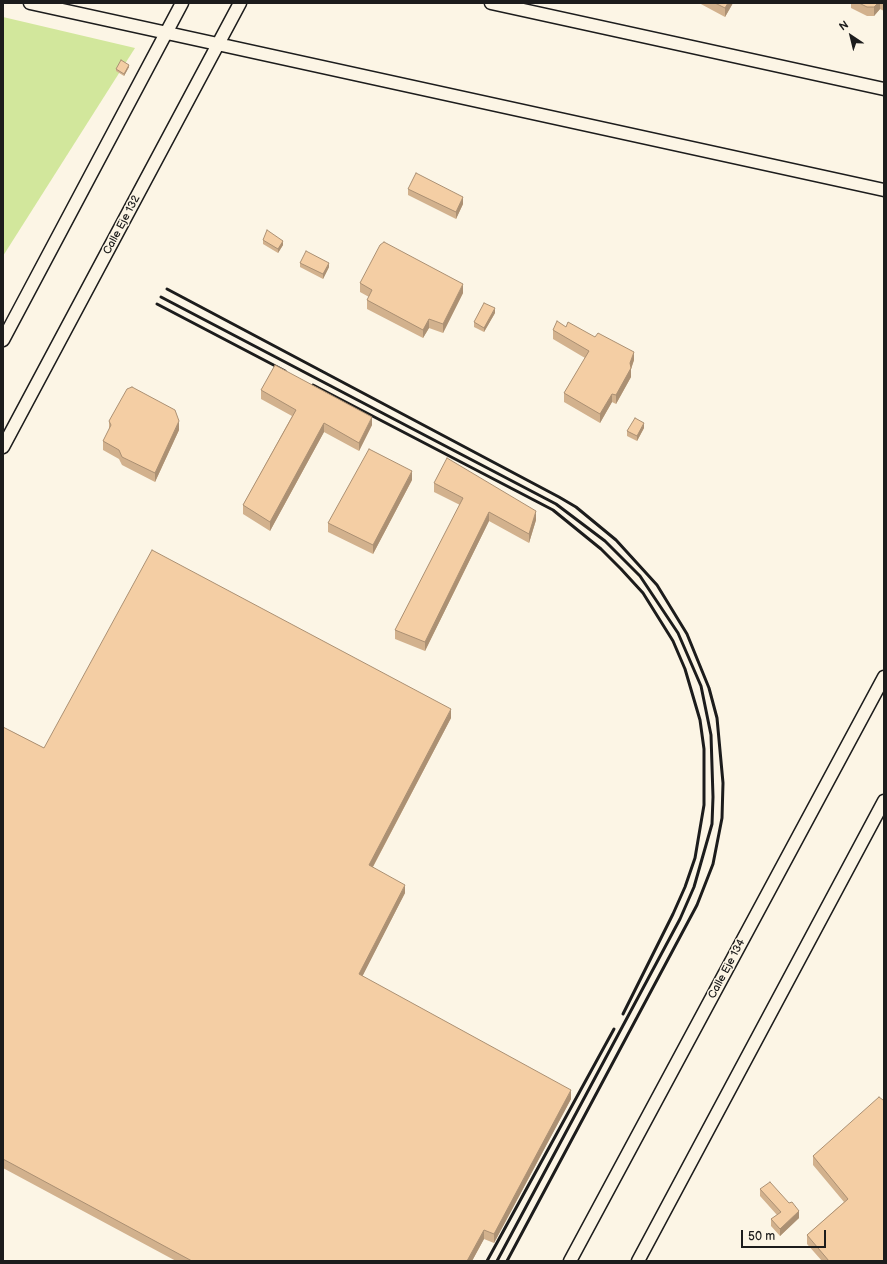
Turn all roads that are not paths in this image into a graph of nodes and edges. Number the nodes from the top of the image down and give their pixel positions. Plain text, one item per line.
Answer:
1 (30, 3) edge
2 (182, 3) edge
3 (240, 3) edge
4 (491, 3) edge
5 (165, 33) junction
6 (218, 44) junction
7 (884, 90) edge
8 (884, 190) edge
9 (3, 340) edge
10 (3, 447) edge
11 (884, 677) edge
12 (884, 801) edge
13 (570, 1261) edge
14 (638, 1261) edge

1 - 5 street
2 - 5 street
3 - 6 street, Calle Eje 132
4 - 7 street
5 - 6 street
5 - 9 street
6 - 8 street
6 - 10 street, Calle Eje 132
11 - 13 street, Calle Eje 134
12 - 14 street

